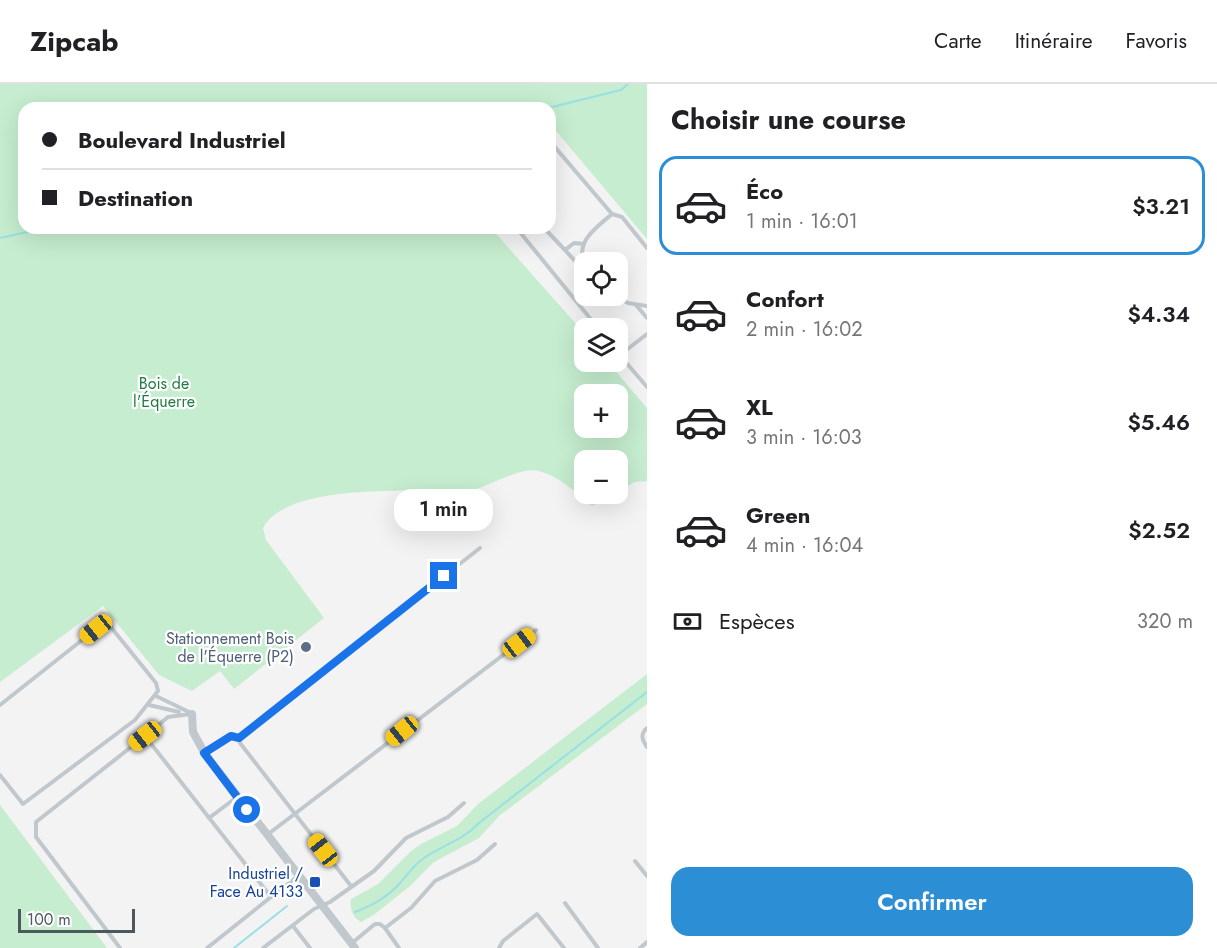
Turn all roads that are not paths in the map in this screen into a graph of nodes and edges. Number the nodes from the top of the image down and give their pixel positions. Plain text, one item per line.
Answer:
1 (556, 148) edge
2 (612, 214) junction
3 (521, 234) edge
4 (550, 234) edge
5 (584, 244) junction
6 (647, 248) edge
7 (565, 250) junction
8 (582, 252) edge
9 (574, 260) edge
10 (628, 302) edge
11 (636, 305) junction
12 (647, 306) edge
13 (590, 318) edge
14 (647, 318) edge
15 (647, 334) edge
16 (628, 348) edge
17 (628, 365) edge
18 (647, 387) edge
19 (480, 548) dead end
20 (536, 630) dead end
21 (156, 696) junction
22 (0, 705) edge
23 (149, 705) junction
24 (192, 714) junction
25 (647, 728) edge
26 (145, 736) junction
27 (239, 738) junction
28 (647, 747) edge
29 (204, 753) junction
30 (0, 774) edge
31 (237, 797) junction
32 (464, 803) dead end
33 (295, 814) junction
34 (209, 818) junction
35 (267, 835) junction
36 (495, 844) dead end
37 (635, 861) dead end
38 (299, 876) junction
39 (647, 876) edge
40 (351, 886) junction
41 (271, 897) junction
42 (564, 903) dead end
43 (322, 906) junction
44 (293, 926) junction
45 (385, 928) junction
46 (647, 942) edge
47 (353, 946) edge
48 (120, 948) edge
49 (207, 948) edge
50 (263, 948) edge
51 (310, 948) edge
52 (399, 948) edge
53 (500, 948) edge
54 (564, 948) edge
55 (598, 948) edge
56 (640, 948) edge

1 - 2 lane
2 - 5 lane
2 - 6 lane
3 - 13 lane
4 - 7 lane
5 - 7 lane
5 - 8 lane
7 - 9 lane
10 - 11 lane
11 - 12 lane
11 - 14 lane
15 - 16 lane
17 - 18 lane
19 - 27 lane
20 - 33 lane
21 - 22 lane
21 - 23 lane
21 - 24 lane
23 - 24 lane
23 - 30 lane
24 - 26 lane
24 - 29 street
25 - 28 lane
26 - 34 lane
26 - 48 lane
27 - 29 lane
27 - 33 lane
29 - 31 street
31 - 34 lane
31 - 35 street
32 - 40 lane
33 - 35 lane
33 - 40 lane
34 - 41 lane
35 - 38 street
36 - 45 lane
37 - 39 lane
38 - 41 lane
38 - 43 street
40 - 43 lane
41 - 49 lane
42 - 55 lane
43 - 44 lane
43 - 47 street
44 - 50 lane
44 - 51 lane
45 - 47 lane
45 - 52 lane
46 - 56 lane
53 - 54 lane

